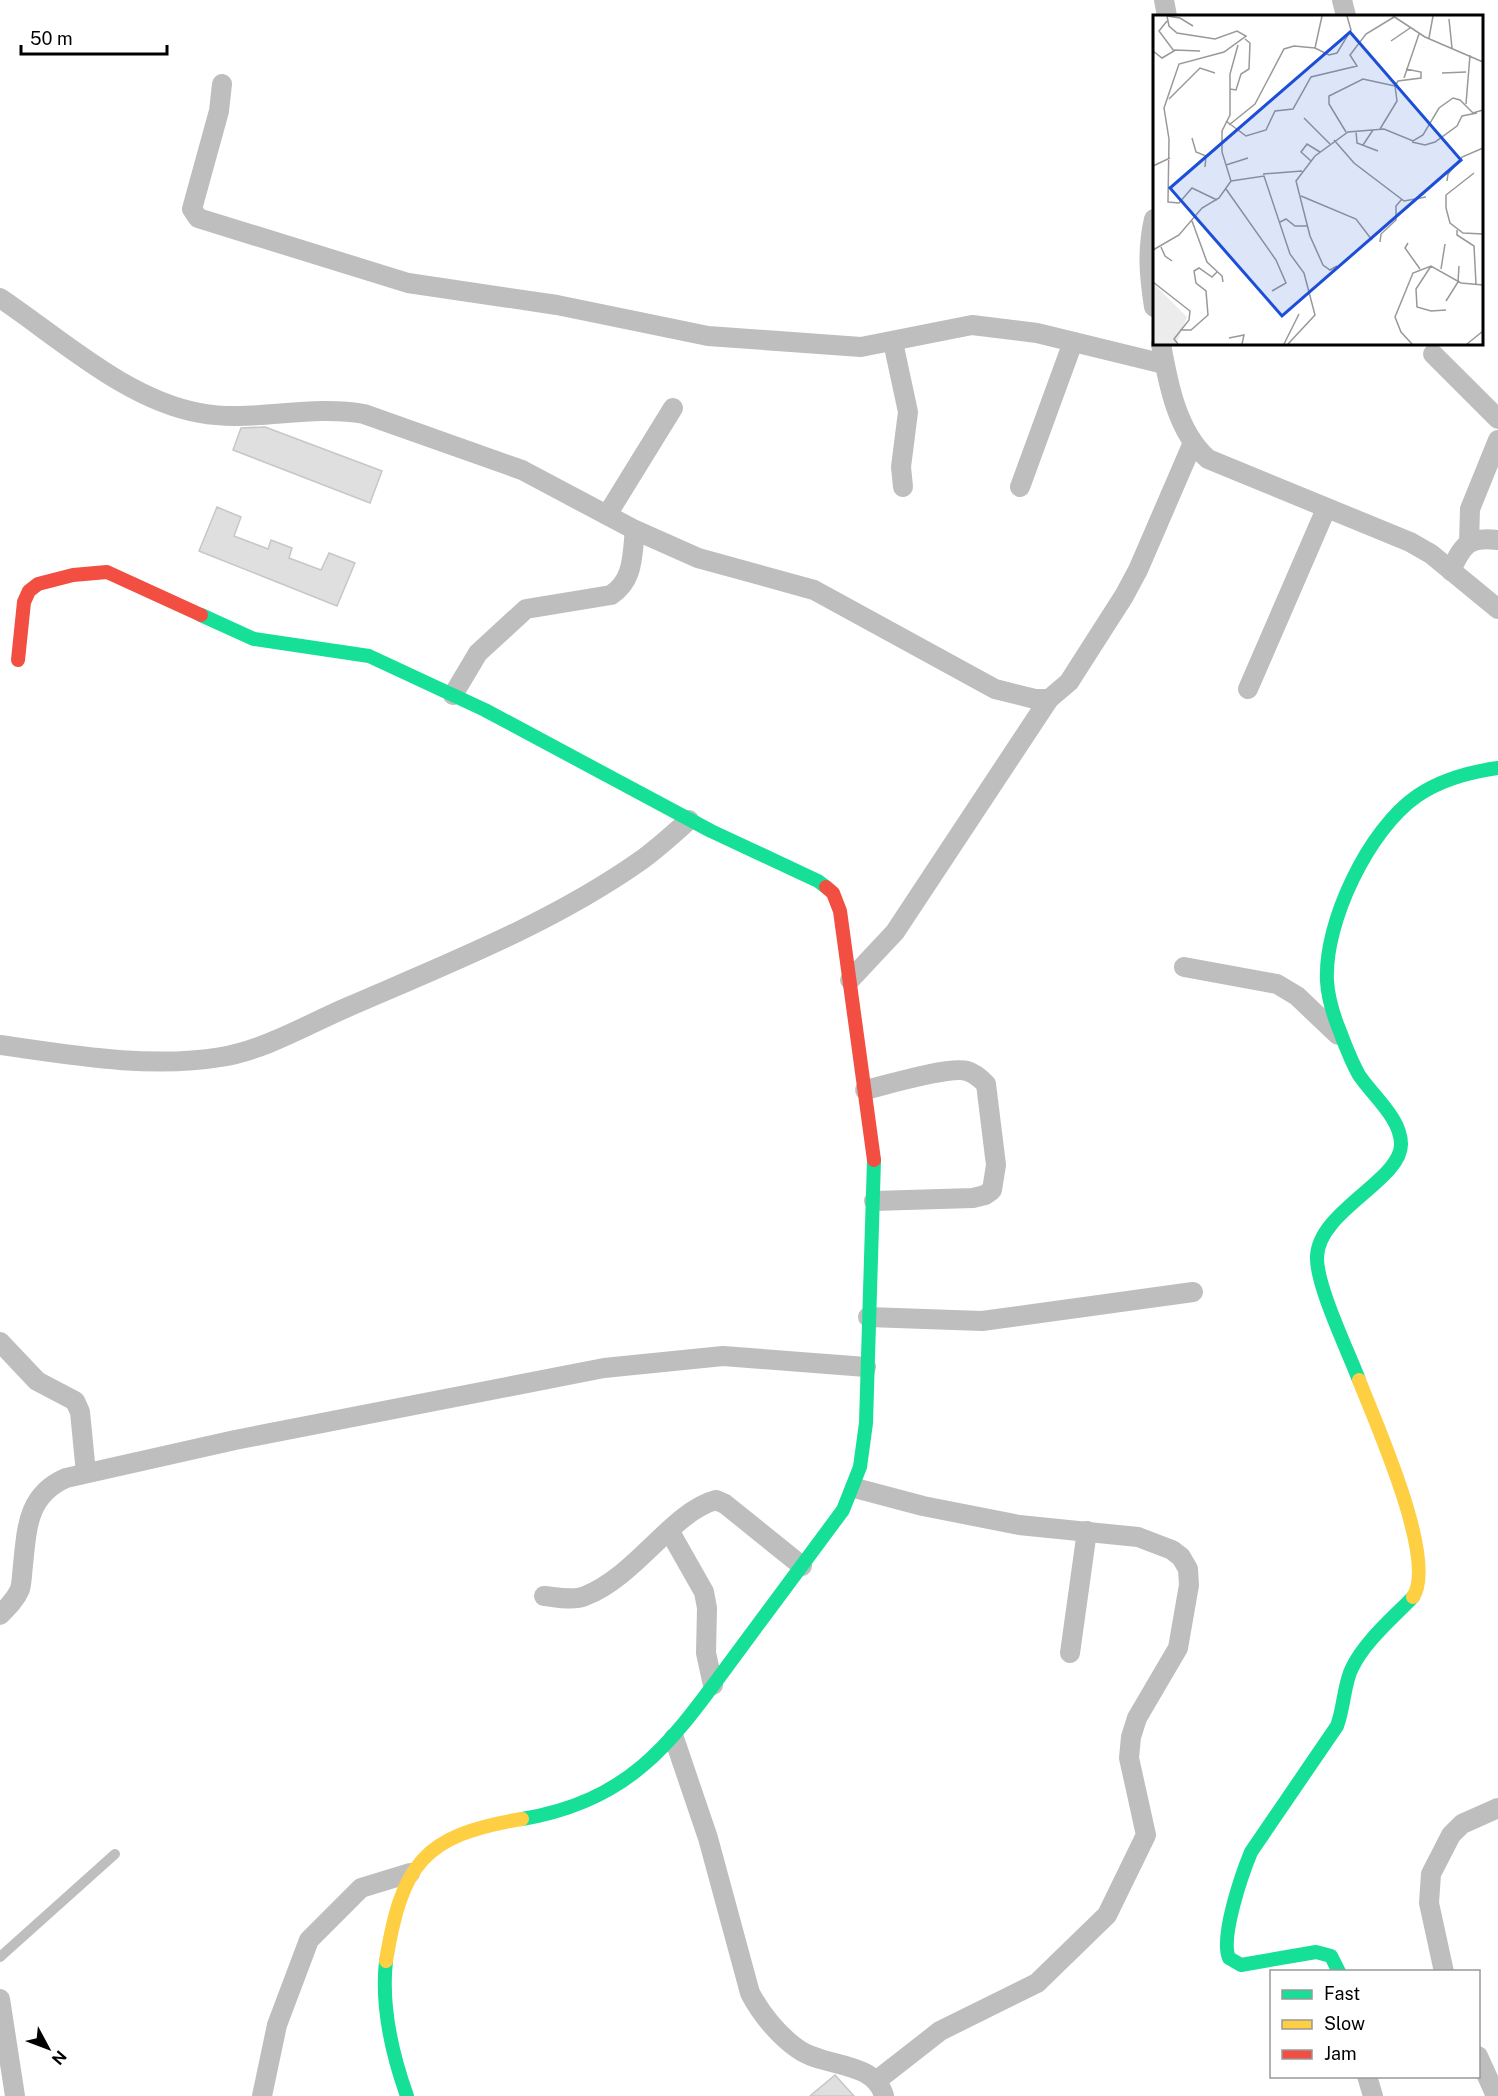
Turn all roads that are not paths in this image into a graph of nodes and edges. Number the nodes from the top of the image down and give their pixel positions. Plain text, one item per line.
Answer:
1 (1164, 0) edge
2 (1342, 0) edge
3 (1167, 15) edge
4 (1346, 15) edge
5 (222, 84) dead end
6 (1151, 242) edge
7 (1153, 296) edge
8 (0, 298) edge
9 (893, 342) junction
10 (1072, 342) junction
11 (1161, 345) edge
12 (1433, 354) dead end
13 (1164, 364) junction
14 (673, 408) dead end
15 (1498, 419) edge
16 (1498, 440) edge
17 (1192, 445) junction
18 (903, 487) dead end
19 (1020, 487) dead end
20 (1326, 508) junction
21 (607, 514) junction
22 (635, 530) junction
23 (1498, 540) edge
24 (1468, 543) junction
25 (1451, 571) junction
26 (1498, 609) edge
27 (18, 660) dead end
28 (1248, 689) dead end
29 (453, 695) junction
30 (1049, 699) junction
31 (1498, 768) edge
32 (689, 820) junction
33 (1184, 967) dead end
34 (850, 980) junction
35 (1327, 984) junction
36 (1297, 996) junction
37 (1346, 1043) junction
38 (0, 1045) edge
39 (865, 1090) junction
40 (874, 1201) junction
41 (1193, 1292) dead end
42 (868, 1317) junction
43 (0, 1342) edge
44 (866, 1367) junction
45 (86, 1473) junction
46 (855, 1488) junction
47 (1087, 1530) junction
48 (670, 1532) junction
49 (802, 1566) junction
50 (543, 1596) dead end
51 (0, 1615) edge
52 (1070, 1653) dead end
53 (713, 1685) junction
54 (674, 1738) junction
55 (1498, 1808) edge
56 (115, 1854) dead end
57 (410, 1874) junction
58 (0, 1957) edge
59 (1338, 1970) edge
60 (1444, 1970) edge
61 (0, 1999) edge
62 (1480, 2058) edge
63 (1368, 2078) edge
64 (880, 2088) edge
65 (15, 2096) edge
66 (262, 2096) edge
67 (407, 2096) edge
68 (1373, 2096) edge
69 (1496, 2096) edge

1 - 3 street
2 - 4 street
5 - 9 street
6 - 7 street
8 - 21 street
9 - 10 street
9 - 18 street
10 - 13 street
10 - 19 street
11 - 13 street
12 - 15 street
13 - 17 street
14 - 21 street
16 - 24 street
17 - 20 street
17 - 30 street
20 - 25 street
20 - 28 street
21 - 22 street
22 - 29 street
22 - 30 street
23 - 24 street
24 - 25 street
25 - 26 street
27 - 29 street
29 - 32 street
30 - 34 street
31 - 35 street
32 - 34 street
32 - 38 street
33 - 36 street
34 - 39 street
35 - 36 street
35 - 37 street
36 - 37 street
37 - 59 street
39 - 40 street
39 - 40 street
40 - 42 street
41 - 42 street
42 - 44 street
43 - 45 street
44 - 45 street
44 - 46 street
45 - 51 street
46 - 47 street
46 - 49 street
47 - 52 street
47 - 64 street
48 - 49 street
48 - 50 street
48 - 53 street
49 - 53 street
53 - 54 street
54 - 57 street
54 - 64 street
55 - 60 street
56 - 58 lane
57 - 66 street
57 - 67 street
61 - 65 street
62 - 69 street
63 - 68 street

